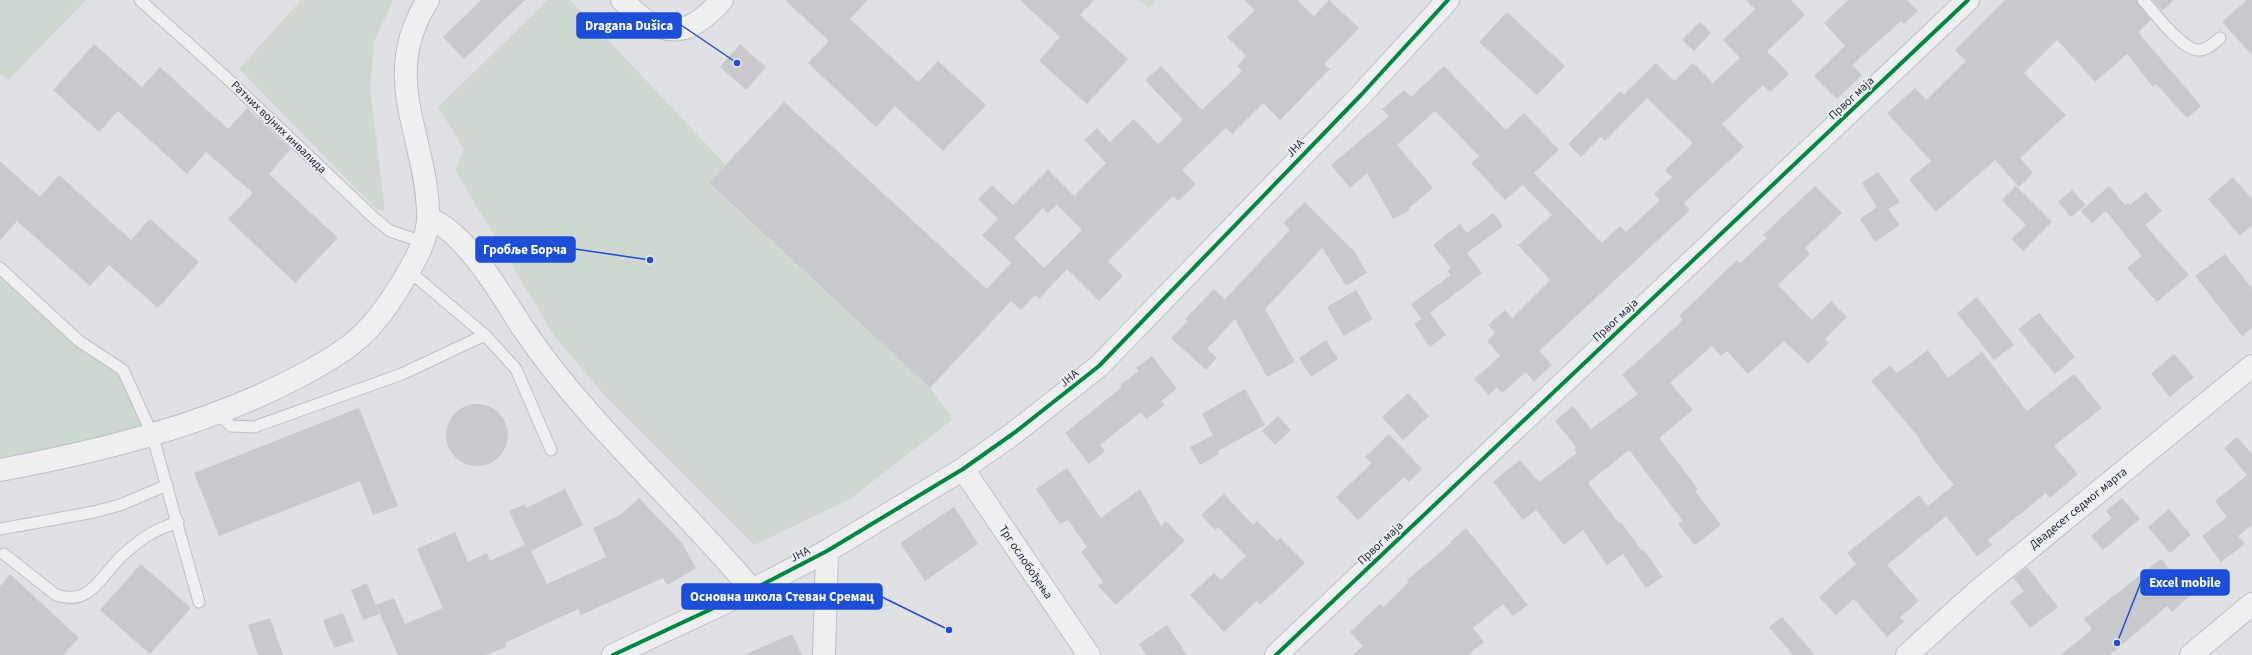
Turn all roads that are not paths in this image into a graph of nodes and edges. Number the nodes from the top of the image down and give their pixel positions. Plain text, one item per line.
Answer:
1 (140, 0) edge
2 (428, 0) edge
3 (622, 0) edge
4 (722, 0) edge
5 (1448, 0) edge
6 (1968, 0) edge
7 (2143, 0) edge
8 (2220, 38) dead end
9 (429, 219) junction
10 (423, 242) junction
11 (0, 268) edge
12 (409, 271) junction
13 (485, 335) junction
14 (2252, 366) edge
15 (217, 412) junction
16 (152, 434) junction
17 (552, 450) dead end
18 (963, 469) junction
19 (0, 470) edge
20 (167, 485) junction
21 (178, 522) junction
22 (0, 529) edge
23 (828, 551) junction
24 (4, 554) dead end
25 (752, 590) junction
26 (200, 602) dead end
27 (2252, 604) edge
28 (614, 655) edge
29 (824, 655) edge
30 (1089, 655) edge
31 (1276, 655) edge
32 (1907, 655) edge
33 (2191, 655) edge

1 - 10 lane, Ратних војних инвалида
2 - 9 street
3 - 4 street
5 - 18 street, ЈНА
6 - 31 street, Првог маја
7 - 8 lane
9 - 10 street
9 - 25 street
10 - 12 street
11 - 16 lane
12 - 13 lane
12 - 15 street
13 - 15 lane
13 - 17 lane
14 - 32 street, Двадесет седмог марта
15 - 16 street
16 - 19 street
16 - 20 lane
18 - 23 street, ЈНА
18 - 30 street, Трг ослобођења
20 - 21 lane
20 - 22 lane
21 - 24 lane
21 - 26 lane
23 - 25 street, ЈНА
23 - 29 street
25 - 28 street, ЈНА
27 - 33 street

